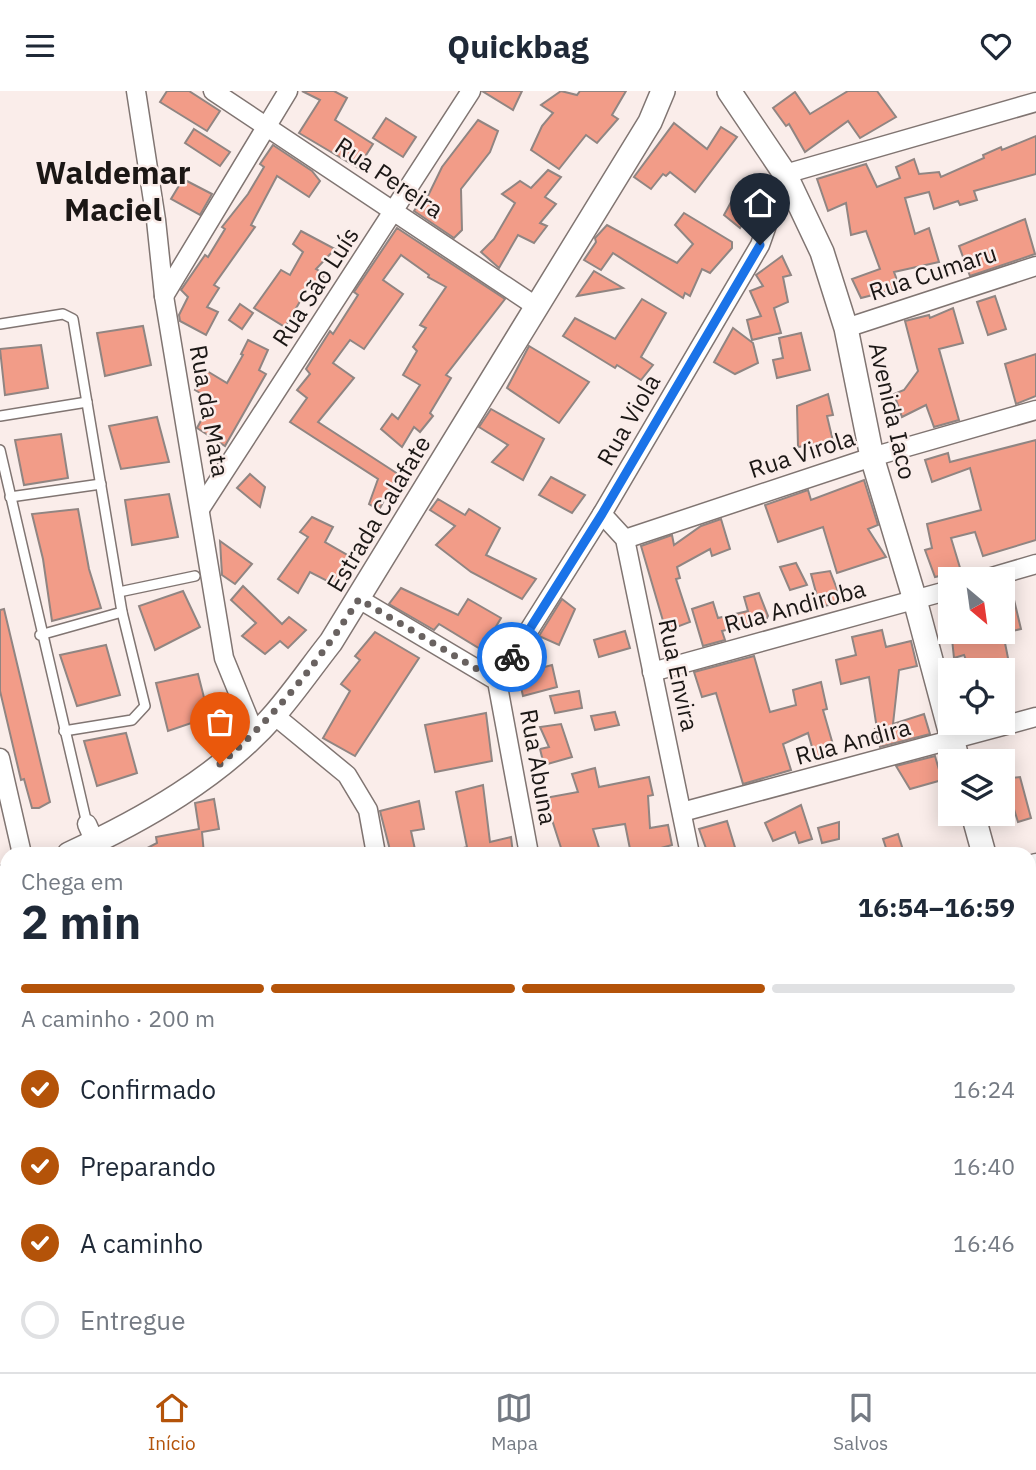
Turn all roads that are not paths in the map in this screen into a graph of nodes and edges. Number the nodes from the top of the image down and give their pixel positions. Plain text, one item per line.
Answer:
1 (136, 91) edge
2 (213, 91) edge
3 (288, 91) edge
4 (471, 91) edge
5 (663, 91) edge
6 (681, 91) edge
7 (729, 91) edge
8 (1036, 102) edge
9 (650, 122) junction
10 (266, 125) junction
11 (785, 174) junction
12 (394, 211) junction
13 (1036, 266) edge
14 (164, 296) junction
15 (537, 307) junction
16 (0, 324) edge
17 (846, 328) junction
18 (87, 402) junction
19 (1036, 410) edge
20 (0, 416) edge
21 (0, 450) edge
22 (872, 457) junction
23 (101, 484) junction
24 (10, 497) junction
25 (200, 509) junction
26 (602, 514) junction
27 (625, 539) junction
28 (1036, 564) edge
29 (1015, 570) edge
30 (195, 576) dead end
31 (119, 592) junction
32 (938, 593) edge
33 (359, 599) junction
34 (915, 600) junction
35 (122, 612) junction
36 (40, 635) junction
37 (652, 672) junction
38 (497, 681) junction
39 (274, 715) junction
40 (1036, 717) edge
41 (64, 731) junction
42 (255, 734) junction
43 (954, 749) edge
44 (960, 749) edge
45 (938, 755) edge
46 (0, 758) edge
47 (682, 812) junction
48 (976, 826) edge
49 (91, 833) junction
50 (20, 847) edge
51 (76, 847) edge
52 (375, 847) edge
53 (528, 847) edge
54 (689, 847) edge
55 (982, 847) edge

1 - 14 street, Rua da Mata
2 - 10 street, Rua Pereira
3 - 10 street
4 - 12 street, Rua São Luís
5 - 9 street, Estrada Calafate
6 - 9 street, Estrada Calafate
7 - 11 street, Avenida Iaco
8 - 11 street
9 - 15 street, Estrada Calafate
10 - 12 street, Rua Pereira
10 - 14 street
11 - 17 street, Avenida Iaco
11 - 26 street, Rua Viola
12 - 15 street, Rua Pereira
12 - 25 street, Rua São Luís
13 - 17 street, Rua Cumaru
14 - 25 street, Rua da Mata
15 - 33 street, Estrada Calafate
16 - 18 lane
17 - 22 street, Avenida Iaco
18 - 20 lane
18 - 23 lane
19 - 22 street, Rua Virola
21 - 24 lane
22 - 27 street, Rua Virola
22 - 34 street, Avenida Iaco
23 - 24 lane
23 - 31 lane
24 - 36 lane
25 - 42 street, Rua da Mata
26 - 27 street
26 - 38 street, Rua Viola
27 - 37 street, Rua Envira
28 - 29 street
30 - 31 lane
31 - 35 lane
32 - 34 street, Rua Andiroba
33 - 38 street, Rua Abuna
33 - 39 street, Estrada Calafate
34 - 37 street, Rua Andiroba
34 - 43 street, Avenida Iaco
35 - 36 lane
35 - 41 lane
36 - 41 lane
37 - 47 street, Rua Envira
38 - 53 street, Rua Abuna
39 - 42 street, Estrada Calafate
39 - 52 street
40 - 44 street, Rua Andira
41 - 49 lane
42 - 49 street, Estrada Calafate
45 - 47 street, Rua Andira
46 - 50 street
47 - 54 street, Rua Envira
48 - 55 street
49 - 51 street, Estrada Calafate

